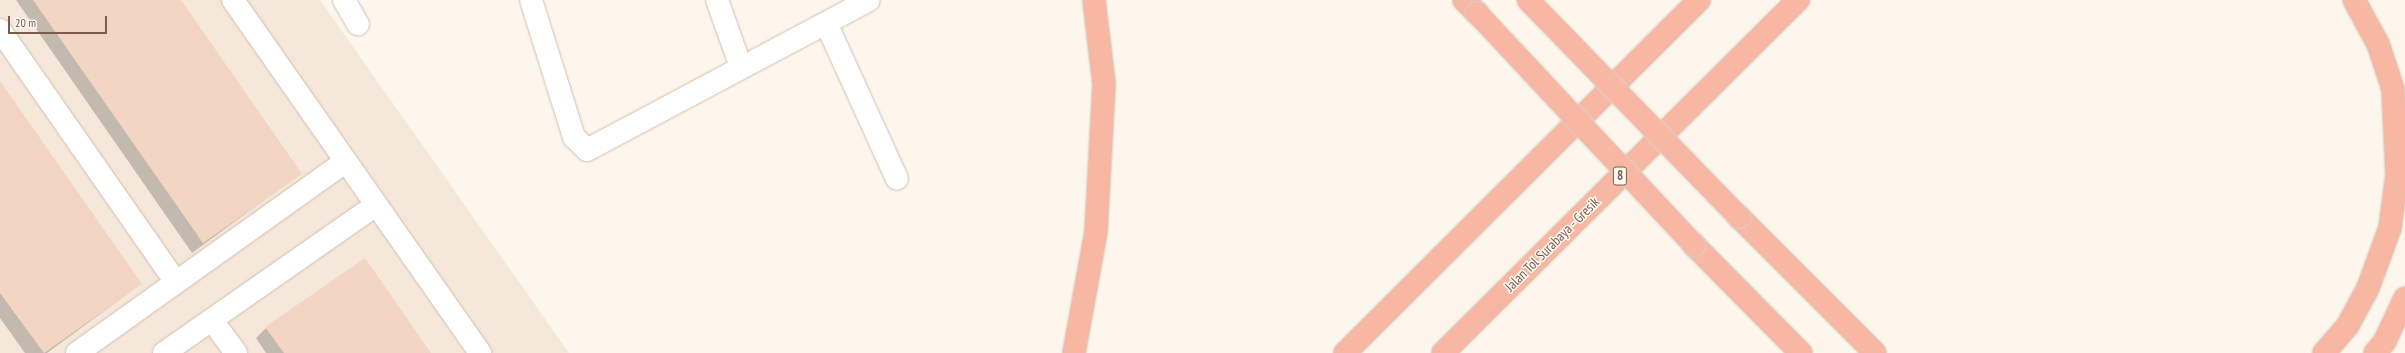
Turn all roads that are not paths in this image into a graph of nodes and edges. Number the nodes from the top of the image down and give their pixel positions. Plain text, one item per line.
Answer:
1 (233, 0) edge
2 (344, 0) edge
3 (531, 0) edge
4 (716, 0) edge
5 (869, 0) edge
6 (1094, 0) edge
7 (1528, 0) edge
8 (1699, 0) edge
9 (1798, 0) edge
10 (2354, 0) edge
11 (1471, 7) edge
12 (826, 23) junction
13 (358, 24) dead end
14 (0, 30) edge
15 (741, 67) junction
16 (345, 162) junction
17 (897, 179) dead end
18 (376, 205) junction
19 (176, 282) junction
20 (2405, 298) edge
21 (212, 320) junction
22 (77, 353) edge
23 (164, 353) edge
24 (236, 353) edge
25 (480, 353) edge
26 (1074, 353) edge
27 (1345, 353) edge
28 (1443, 353) edge
29 (1801, 353) edge
30 (1874, 353) edge
31 (2324, 353) edge
32 (2374, 353) edge

1 - 16 street
2 - 13 street
3 - 15 street
4 - 15 street
5 - 12 street
6 - 26 highway
7 - 30 highway, bridge
8 - 27 highway
9 - 28 highway, Jalan Tol Surabaya - Gresik / 8
10 - 31 highway
11 - 29 highway, bridge
12 - 15 street
12 - 17 street
14 - 19 street
16 - 18 street
16 - 19 street
18 - 21 street
18 - 25 street
19 - 22 street
20 - 32 highway
21 - 23 street
21 - 24 street

